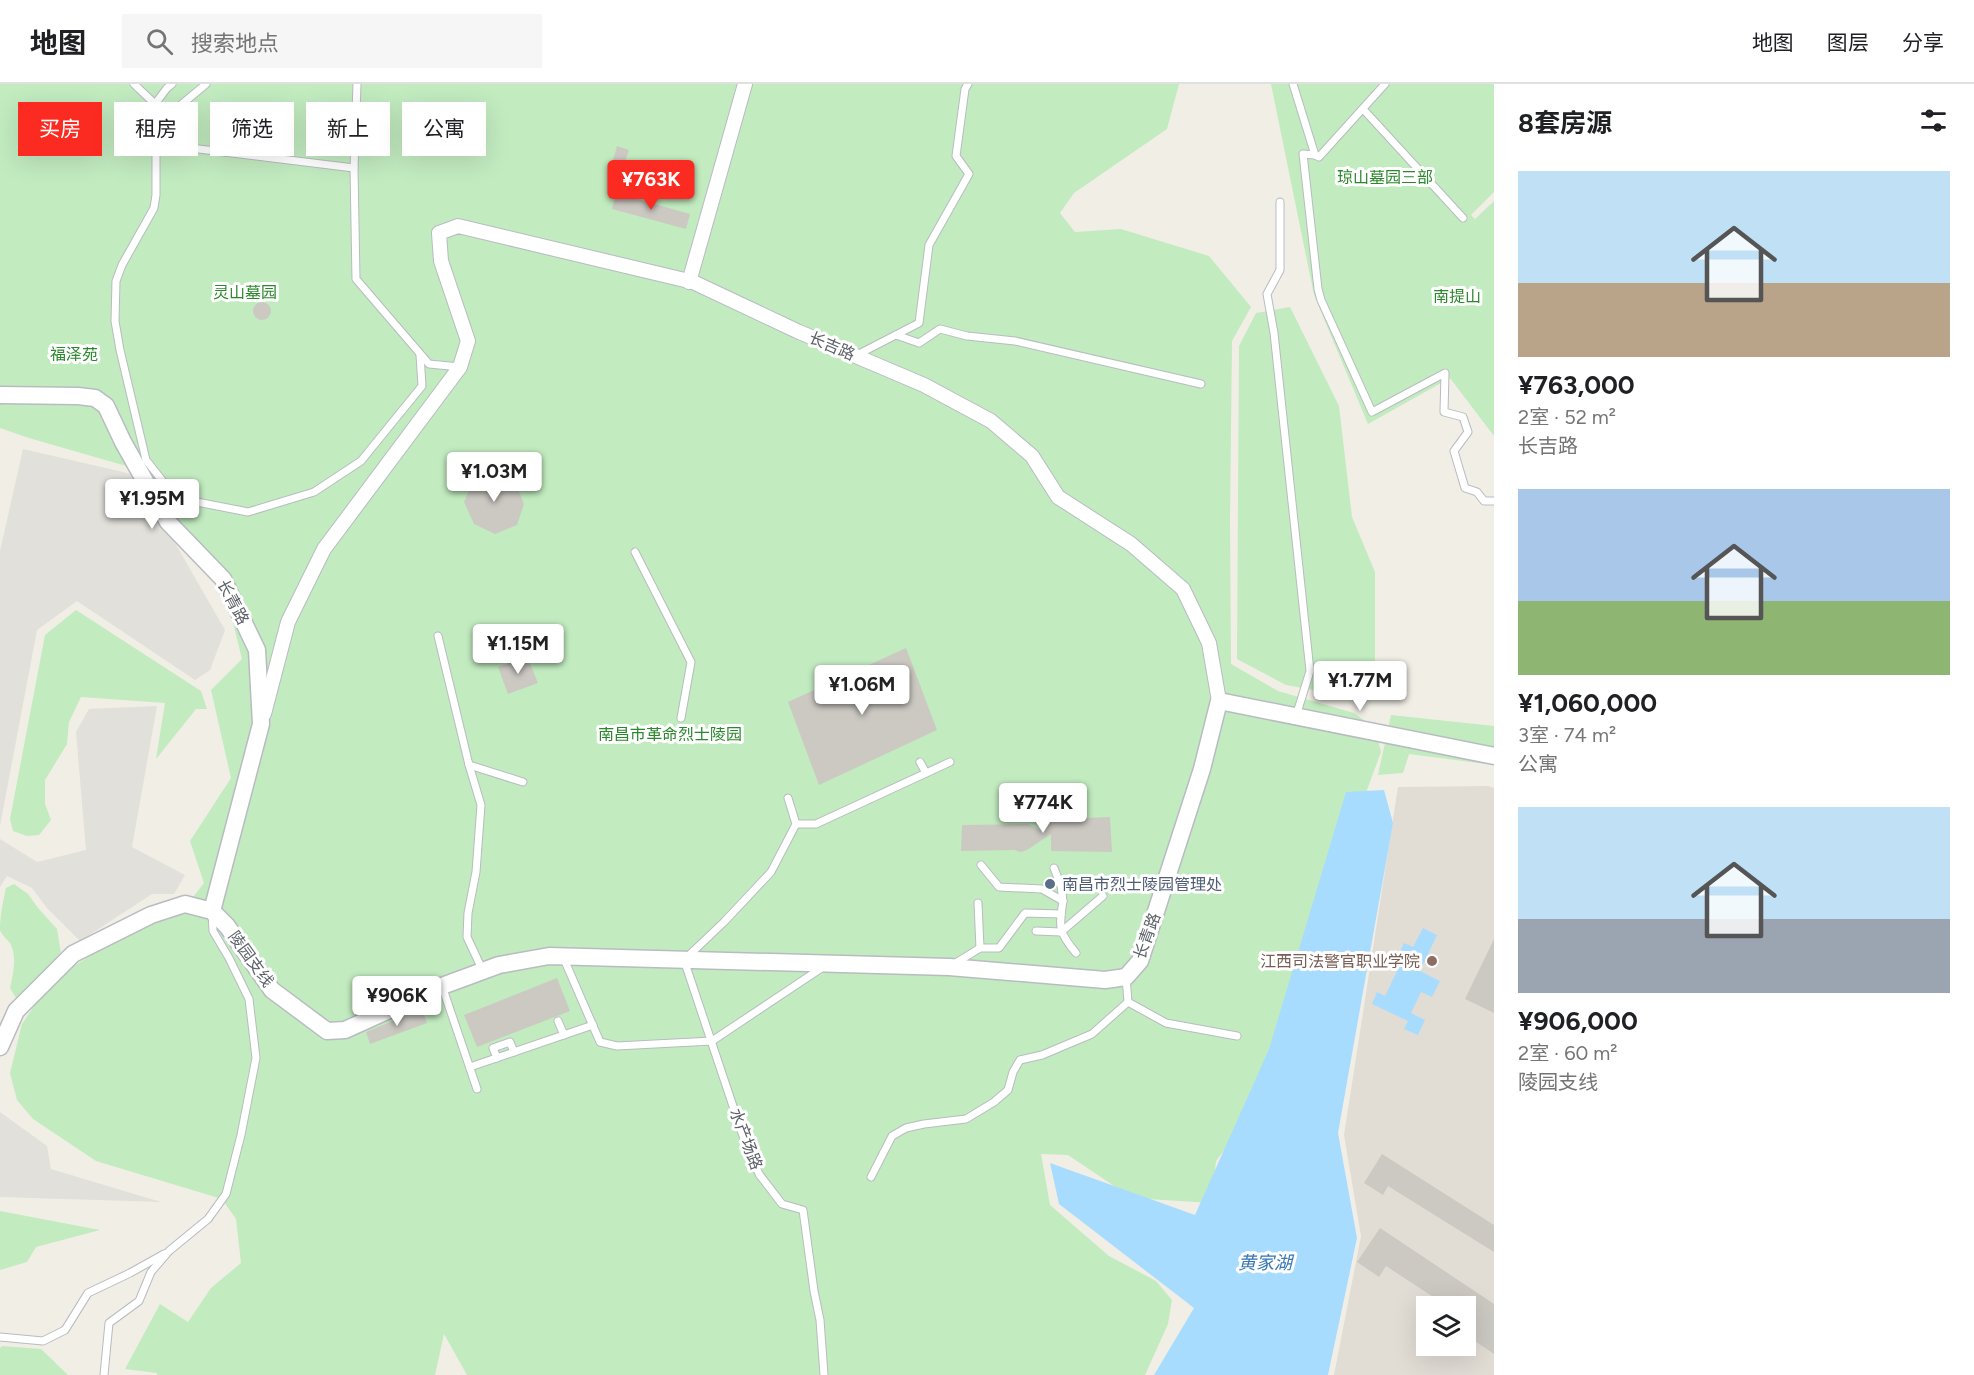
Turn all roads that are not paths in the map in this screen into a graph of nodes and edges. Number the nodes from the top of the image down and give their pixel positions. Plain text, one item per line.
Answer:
1 (134, 84) edge
2 (172, 84) edge
3 (206, 84) edge
4 (357, 84) edge
5 (745, 84) edge
6 (968, 84) edge
7 (1293, 84) edge
8 (1385, 84) edge
9 (184, 102) edge
10 (1363, 108) junction
11 (198, 149) edge
12 (1315, 155) junction
13 (156, 156) edge
14 (354, 168) junction
15 (1280, 202) dead end
16 (1463, 218) dead end
17 (689, 282) junction
18 (896, 335) junction
19 (420, 355) junction
20 (855, 356) junction
21 (460, 367) junction
22 (1201, 384) dead end
23 (0, 395) edge
24 (1494, 501) edge
25 (634, 552) dead end
26 (438, 636) dead end
27 (1219, 701) junction
28 (1296, 716) junction
29 (681, 718) dead end
30 (261, 724) junction
31 (1494, 756) edge
32 (920, 762) dead end
33 (950, 762) dead end
34 (469, 765) junction
35 (926, 773) junction
36 (523, 782) dead end
37 (788, 798) dead end
38 (796, 824) junction
39 (981, 865) dead end
40 (1054, 868) dead end
41 (1103, 897) dead end
42 (1063, 901) junction
43 (978, 903) dead end
44 (212, 911) junction
45 (1061, 914) junction
46 (1036, 931) dead end
47 (1061, 932) junction
48 (980, 948) junction
49 (1076, 952) dead end
50 (561, 953) junction
51 (684, 960) junction
52 (827, 963) junction
53 (949, 967) junction
54 (483, 971) junction
55 (1126, 977) junction
56 (442, 986) junction
57 (1128, 1002) junction
58 (558, 1021) dead end
59 (593, 1025) junction
60 (564, 1035) junction
61 (1237, 1036) dead end
62 (712, 1041) junction
63 (0, 1047) edge
64 (470, 1067) junction
65 (477, 1089) dead end
66 (871, 1177) dead end
67 (169, 1251) junction
68 (0, 1337) edge
69 (104, 1375) edge
70 (824, 1375) edge

1 - 2 lane
3 - 9 lane
4 - 14 lane
5 - 17 street
6 - 18 lane
7 - 12 lane
8 - 10 lane
10 - 12 lane
10 - 16 lane
11 - 14 lane
12 - 24 lane
13 - 19 lane
14 - 19 lane
15 - 28 lane
17 - 20 street, 长吉路
17 - 21 street, 长吉路
18 - 20 lane
18 - 22 lane
19 - 21 lane
20 - 27 street, 长吉路
21 - 30 street
23 - 30 street, 长青路
25 - 29 lane
26 - 34 lane
27 - 28 street
27 - 55 street, 长青路
28 - 31 street
30 - 44 street, 长青路
32 - 35 lane
33 - 35 lane
34 - 36 lane
34 - 54 lane
35 - 38 lane
37 - 38 lane
38 - 51 lane
39 - 42 lane
40 - 42 lane
41 - 47 lane
42 - 45 lane
43 - 48 lane
44 - 56 street, 陵园支线
44 - 63 street
44 - 67 lane
45 - 47 lane
45 - 48 lane
46 - 47 lane
47 - 49 lane
48 - 53 lane
50 - 51 street, 陵园支线
50 - 54 street, 陵园支线
50 - 59 lane
51 - 52 street, 长青路
51 - 62 lane, 水产场路
52 - 53 street, 长青路
52 - 62 lane
53 - 55 street, 长青路
54 - 56 street, 陵园支线
55 - 57 lane
56 - 64 lane
57 - 61 lane
57 - 66 lane
58 - 60 lane
59 - 60 lane
59 - 62 lane
60 - 64 lane
62 - 70 lane, 水产场路
64 - 65 lane
67 - 68 lane
67 - 69 lane

